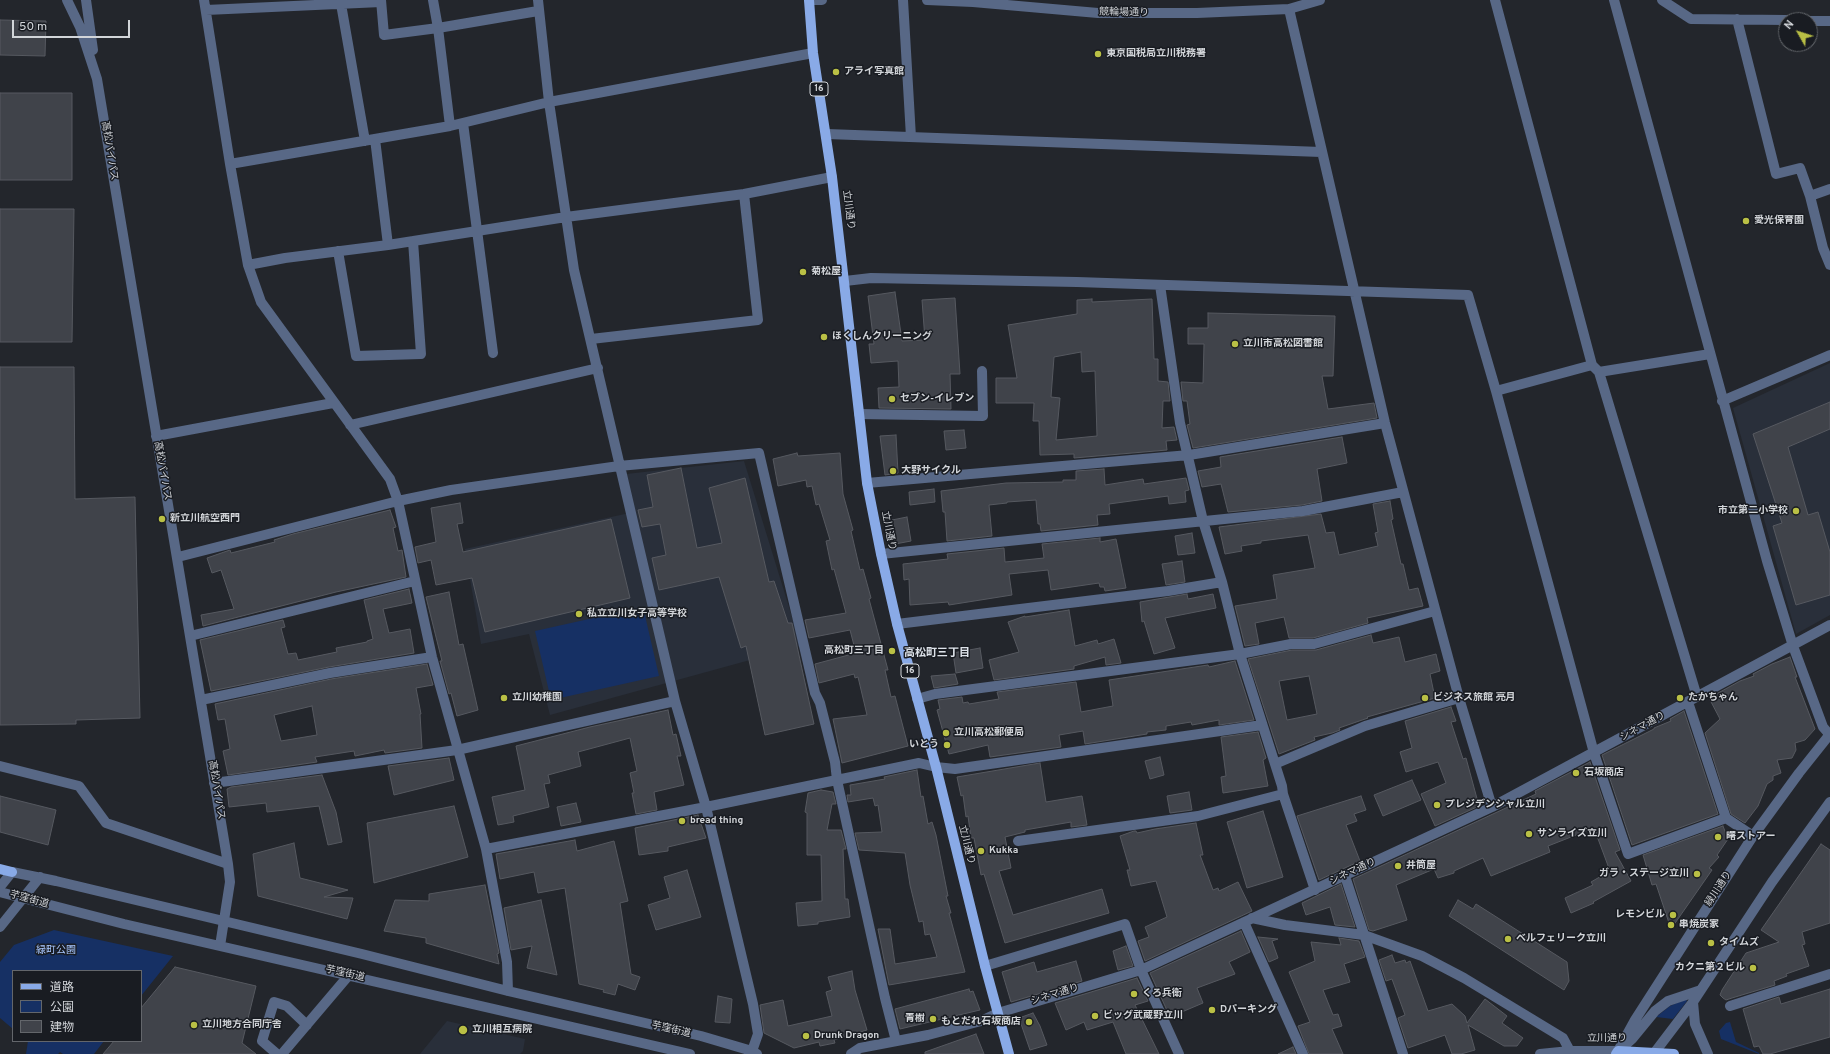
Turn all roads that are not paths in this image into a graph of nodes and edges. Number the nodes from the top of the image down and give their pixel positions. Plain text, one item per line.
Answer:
1 (67, 0) edge
2 (86, 0) edge
3 (433, 0) edge
4 (538, 0) edge
5 (809, 0) edge
6 (822, 0) edge
7 (903, 0) edge
8 (926, 0) edge
9 (1320, 0) edge
10 (1495, 0) edge
11 (1614, 0) edge
12 (1662, 0) edge
13 (381, 1) edge
14 (341, 4) junction
15 (205, 5) edge
16 (1289, 8) junction
17 (538, 10) junction
18 (1736, 20) junction
19 (1778, 20) edge
20 (1818, 21) edge
21 (1830, 21) edge
22 (438, 28) junction
23 (813, 53) junction
24 (97, 79) junction
25 (549, 102) junction
26 (463, 123) junction
27 (450, 126) junction
28 (826, 134) junction
29 (911, 137) junction
30 (370, 140) junction
31 (1321, 152) junction
32 (230, 164) junction
33 (832, 177) junction
34 (1830, 189) edge
35 (744, 194) junction
36 (1810, 196) junction
37 (566, 217) junction
38 (478, 231) junction
39 (413, 241) junction
40 (388, 245) junction
41 (338, 251) junction
42 (248, 265) junction
43 (1830, 265) edge
44 (845, 281) junction
45 (1160, 285) junction
46 (1354, 292) junction
47 (591, 339) junction
48 (493, 353) dead end
49 (1710, 354) junction
50 (1830, 355) edge
51 (598, 368) junction
52 (1596, 368) junction
53 (982, 371) dead end
54 (1496, 391) junction
55 (1722, 401) junction
56 (333, 403) junction
57 (859, 414) junction
58 (1385, 423) junction
59 (350, 425) junction
60 (156, 436) junction
61 (1189, 455) junction
62 (619, 466) junction
63 (867, 483) junction
64 (1404, 492) junction
65 (398, 501) junction
66 (1204, 521) junction
67 (880, 554) junction
68 (178, 557) junction
69 (415, 581) junction
70 (1222, 582) junction
71 (1435, 611) junction
72 (897, 624) junction
73 (1830, 625) edge
74 (190, 636) junction
75 (1793, 646) junction
76 (1240, 654) junction
77 (432, 657) junction
78 (1459, 698) junction
79 (917, 699) junction
80 (1692, 699) junction
81 (201, 700) junction
82 (674, 701) junction
83 (1262, 725) junction
84 (1830, 734) edge
85 (458, 750) junction
86 (1594, 753) junction
87 (1275, 764) junction
88 (0, 766) edge
89 (936, 767) junction
90 (837, 780) junction
91 (214, 783) junction
92 (1283, 794) junction
93 (1830, 802) edge
94 (706, 807) junction
95 (1492, 807) junction
96 (1726, 818) junction
97 (1753, 836) junction
98 (1018, 841) dead end
99 (486, 849) junction
100 (228, 864) junction
101 (0, 869) edge
102 (12, 872) junction
103 (1345, 876) junction
104 (40, 877) junction
105 (0, 887) edge
106 (1315, 890) junction
107 (0, 892) edge
108 (23, 899) junction
109 (1248, 920) junction
110 (224, 921) junction
111 (0, 927) edge
112 (1364, 935) junction
113 (220, 946) junction
114 (985, 966) junction
115 (1141, 970) junction
116 (1830, 974) edge
117 (349, 975) junction
118 (1701, 990) junction
119 (508, 991) junction
120 (1693, 1002) junction
121 (1730, 1006) dead end
122 (998, 1013) junction
123 (307, 1025) junction
124 (896, 1041) junction
125 (1570, 1052) junction
126 (1617, 1052) edge
127 (754, 1053) edge
128 (1654, 1053) edge
129 (277, 1054) edge
130 (282, 1054) edge
131 (690, 1054) edge
132 (852, 1054) edge
133 (1009, 1054) edge
134 (1179, 1054) edge
135 (1303, 1054) edge
136 (1403, 1054) edge
137 (1540, 1054) edge
138 (1674, 1054) edge
139 (1708, 1054) edge

1 - 24 street, 高松バイパス
2 - 24 street
3 - 22 street
4 - 17 street
5 - 6 street
5 - 23 main road, 立川通り / 16
7 - 29 street
8 - 16 street, 競輪場通り
9 - 16 street, 競輪場通り
10 - 52 street
11 - 49 street
12 - 18 street
13 - 14 street
13 - 22 street
14 - 15 street
14 - 30 street
15 - 32 street
16 - 31 street
17 - 22 street
17 - 25 street
18 - 19 street
18 - 36 street
20 - 21 street
22 - 27 street
23 - 25 street
23 - 28 main road, 立川通り / 16
24 - 60 street, 高松バイパス
25 - 26 street
25 - 37 street
26 - 27 street
26 - 38 street
27 - 30 street
28 - 29 street
28 - 33 main road, 立川通り / 16
29 - 31 street
30 - 32 street
30 - 40 street
31 - 46 street
32 - 42 street
33 - 35 street
33 - 44 main road, 立川通り / 16
34 - 36 street
35 - 37 street
35 - 47 street
36 - 43 street
37 - 38 street
37 - 47 street
38 - 39 street
38 - 48 street
39 - 40 street
39 - 41 street
40 - 41 street
41 - 42 street
42 - 56 street
44 - 45 street
44 - 57 main road, 立川通り / 16
45 - 46 street
45 - 61 street
46 - 54 street
46 - 58 street
47 - 51 street
49 - 52 street
49 - 55 street
50 - 55 street
51 - 59 street
51 - 62 street
52 - 54 street
52 - 80 street
53 - 57 street
54 - 86 street
55 - 75 street
56 - 59 street
56 - 60 street
57 - 63 main road, 立川通り / 16
58 - 61 street
58 - 64 street
59 - 65 street
60 - 68 street, 高松バイパス
61 - 63 street
61 - 66 street
62 - 65 street
62 - 82 street
62 - 90 street
63 - 67 main road, 立川通り / 16
64 - 66 street
64 - 71 street
65 - 68 street
65 - 69 street
66 - 67 street
66 - 70 street
67 - 72 main road, 立川通り / 16
68 - 74 street, 高松バイパス
69 - 74 street
69 - 77 street
70 - 72 street
70 - 76 street
71 - 76 street
71 - 78 street
72 - 79 main road, 立川通り / 16
73 - 75 street, シネマ通り
74 - 81 street, 高松バイパス
75 - 80 street, シネマ通り
75 - 84 street
76 - 79 street
76 - 83 street
77 - 81 street
77 - 85 street
78 - 87 street
78 - 95 street
79 - 89 main road, 立川通り / 16
80 - 86 street, シネマ通り
80 - 96 street
81 - 91 street, 高松バイパス
82 - 85 street
82 - 94 street
83 - 87 street
83 - 89 street
84 - 97 street, 緑川通り
85 - 91 street
85 - 99 street
86 - 95 street, シネマ通り
86 - 96 street
87 - 92 street
88 - 100 street
89 - 90 street
89 - 114 main road, 立川通り / 16
90 - 94 street
90 - 124 street
91 - 100 street, 高松バイパス
92 - 98 street
92 - 106 street
93 - 118 street
94 - 99 street
94 - 127 street
95 - 103 street, シネマ通り
96 - 97 street
97 - 126 street, 緑川通り
99 - 119 street
100 - 110 street, 高松バイパス
101 - 102 main road
102 - 104 street, 芋窪街道
102 - 105 street
103 - 106 street, シネマ通り
103 - 112 street
104 - 108 street
104 - 110 street, 芋窪街道
106 - 109 street, シネマ通り
107 - 108 street, 芋窪街道
108 - 111 street
108 - 113 street, 芋窪街道
109 - 112 street
109 - 115 street, シネマ通り
109 - 135 street
110 - 113 street, 高松バイパス
110 - 119 street, 芋窪街道
112 - 125 street
112 - 136 street
113 - 117 street, 芋窪街道
114 - 115 street
114 - 122 main road, 立川通り / 16
115 - 122 street, シネマ通り
115 - 134 street
116 - 121 street
117 - 123 street
117 - 131 street, 芋窪街道
118 - 120 street
118 - 126 street
119 - 127 street, 芋窪街道
120 - 128 street
120 - 139 street
122 - 124 street, シネマ通り
122 - 133 main road, 立川通り / 16
123 - 129 street
123 - 130 street
124 - 132 street, シネマ通り
125 - 126 street, 立川通り
125 - 137 street, 立川通り
126 - 128 main road, 立川通り
128 - 138 main road, 立川通り

